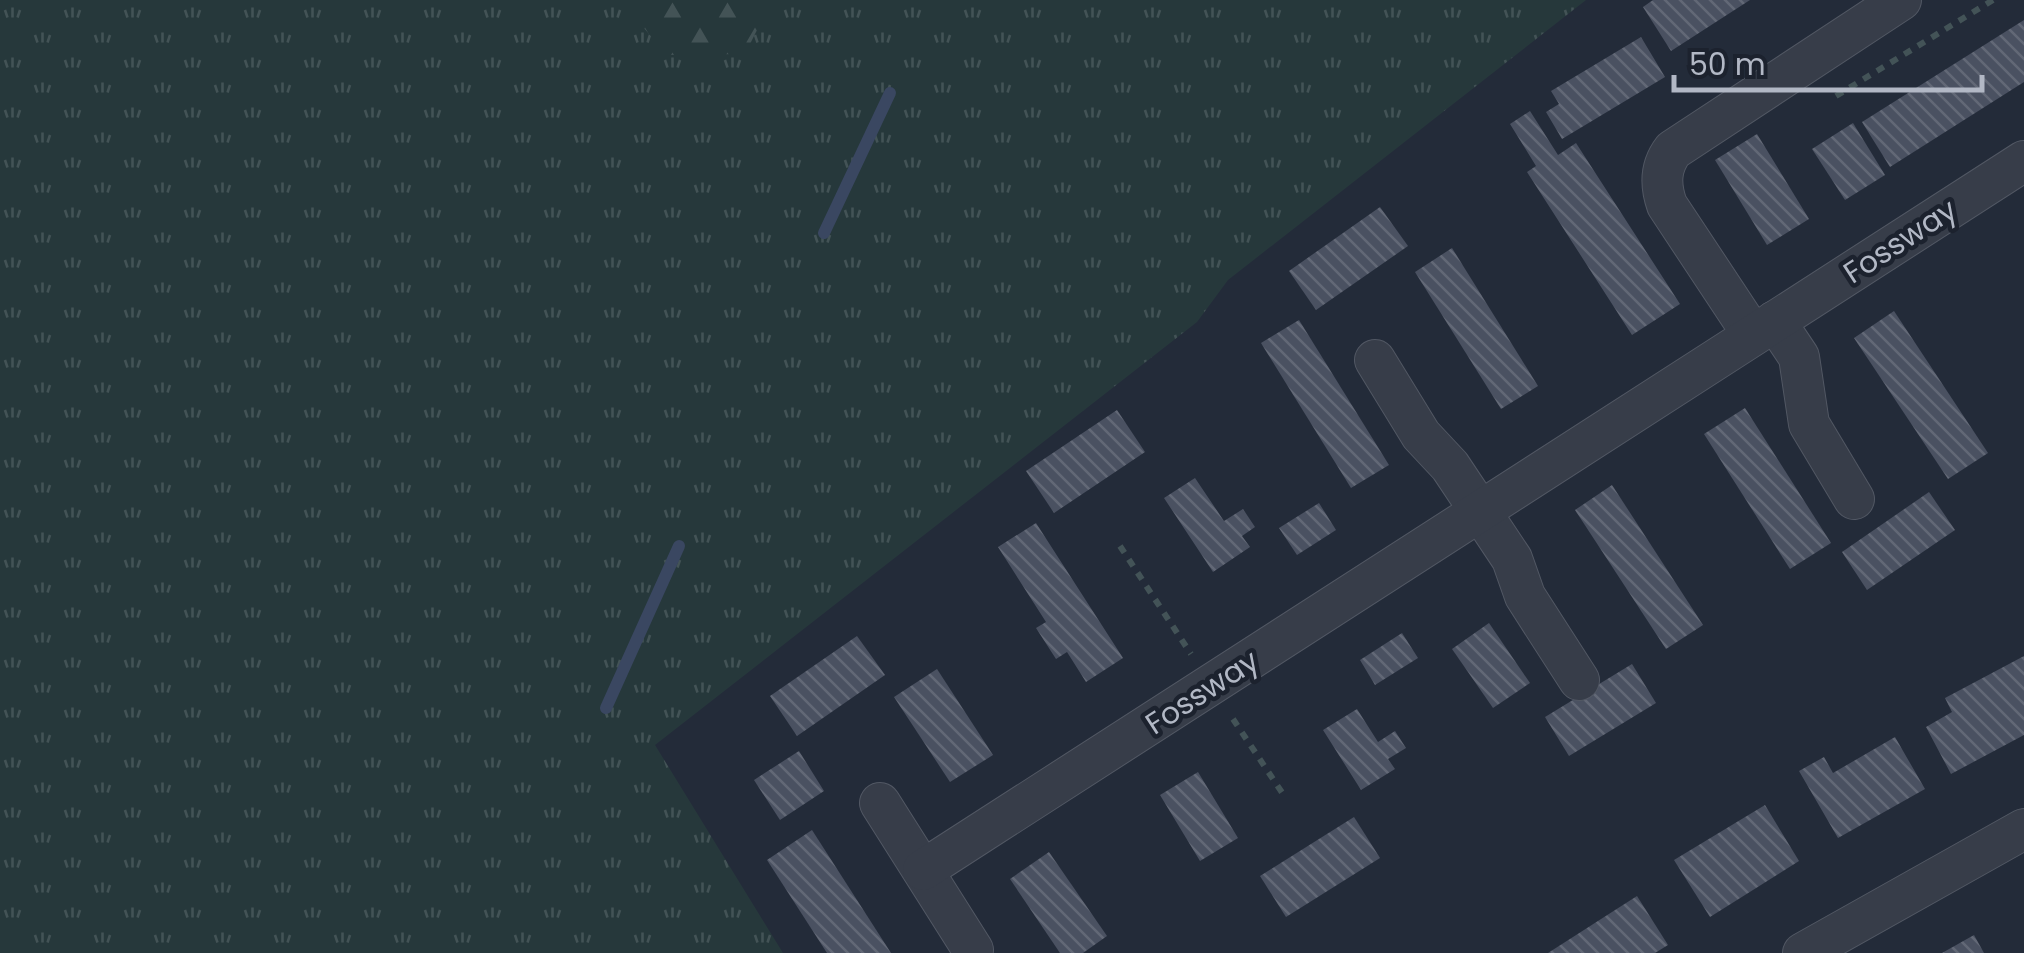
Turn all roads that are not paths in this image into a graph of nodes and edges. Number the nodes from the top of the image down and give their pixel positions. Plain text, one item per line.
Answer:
1 (1901, 0) edge
2 (2024, 160) edge
3 (1764, 328) junction
4 (1375, 360) dead end
5 (1854, 499) dead end
6 (1481, 512) junction
7 (1579, 680) dead end
8 (880, 803) dead end
9 (2024, 829) edge
10 (922, 870) junction
11 (973, 950) dead end
12 (1803, 953) edge

1 - 3 street
2 - 3 street, Fossway
3 - 5 street
3 - 6 street, Fossway
4 - 6 street
6 - 7 street
6 - 10 street, Fossway
8 - 10 street
9 - 12 street
10 - 11 street

